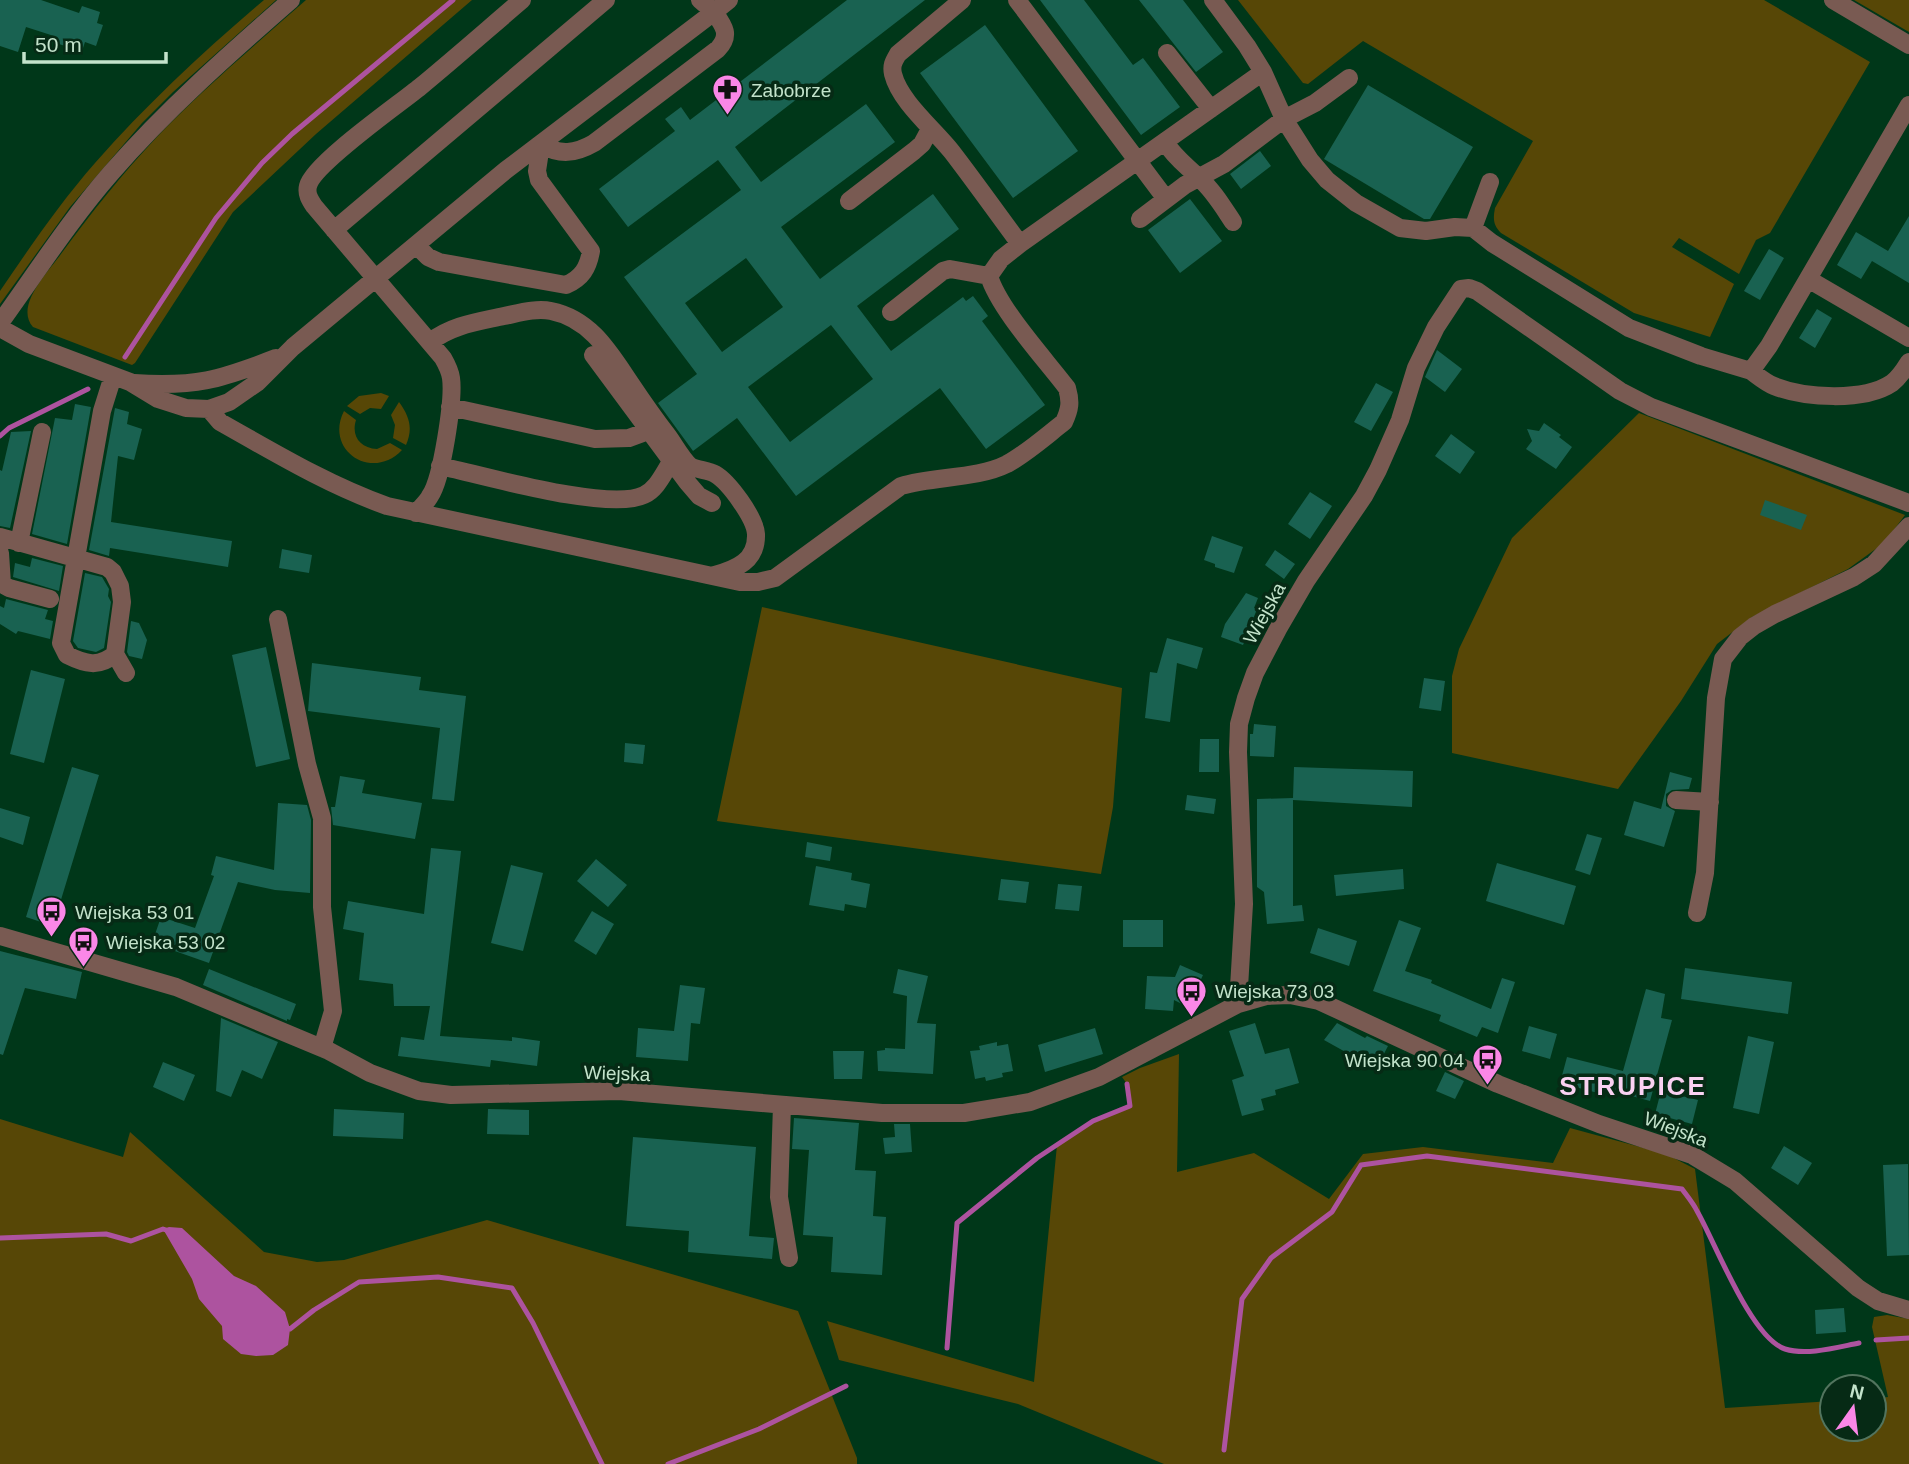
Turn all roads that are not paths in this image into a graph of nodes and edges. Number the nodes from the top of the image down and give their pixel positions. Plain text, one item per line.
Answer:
1 (291, 0) edge
2 (522, 0) edge
3 (606, 0) edge
4 (729, 0) edge
5 (962, 0) edge
6 (1017, 0) edge
7 (1213, 0) edge
8 (1833, 0) edge
9 (707, 6) edge
10 (1909, 45) edge
11 (1167, 53) dead end
12 (1263, 72) junction
13 (1349, 78) dead end
14 (1909, 105) edge
15 (1210, 109) junction
16 (1284, 119) junction
17 (930, 129) junction
18 (1165, 142) junction
19 (541, 145) junction
20 (1137, 161) junction
21 (1199, 177) junction
22 (1490, 183) dead end
23 (1166, 199) junction
24 (849, 201) dead end
25 (1140, 219) dead end
26 (1233, 222) dead end
27 (1473, 228) junction
28 (334, 230) junction
29 (1020, 244) junction
30 (416, 245) junction
31 (989, 276) junction
32 (375, 279) junction
33 (1808, 279) junction
34 (891, 312) dead end
35 (0, 326) edge
36 (1909, 338) edge
37 (430, 342) junction
38 (285, 354) junction
39 (593, 355) dead end
40 (1909, 362) edge
41 (1751, 371) junction
42 (113, 376) junction
43 (130, 383) junction
44 (450, 407) junction
45 (209, 409) junction
46 (648, 431) junction
47 (42, 432) dead end
48 (671, 462) junction
49 (440, 466) junction
50 (712, 503) dead end
51 (1909, 503) edge
52 (416, 513) junction
53 (1909, 527) edge
54 (0, 537) edge
55 (19, 543) junction
56 (0, 553) edge
57 (76, 559) junction
58 (712, 576) junction
59 (50, 599) dead end
60 (278, 618) dead end
61 (115, 654) junction
62 (126, 673) dead end
63 (1676, 800) dead end
64 (1710, 802) junction
65 (1697, 913) dead end
66 (0, 936) edge
67 (1238, 1004) junction
68 (321, 1048) junction
69 (782, 1105) junction
70 (789, 1258) dead end
71 (1909, 1310) edge

1 - 35 street
2 - 28 street
3 - 28 street
4 - 9 street
5 - 17 street
6 - 20 street
7 - 12 street
8 - 10 street
9 - 19 street
9 - 19 street
11 - 15 street
12 - 15 street
12 - 16 street
13 - 16 street
14 - 33 street
15 - 18 street
16 - 21 street
16 - 27 street
17 - 24 street
17 - 29 street
18 - 20 street
18 - 21 street
19 - 30 street
19 - 30 street
20 - 23 street
20 - 29 street
21 - 23 street
21 - 26 street
22 - 27 street
23 - 25 street
27 - 41 street
28 - 32 street
29 - 31 street
30 - 32 street
31 - 34 street
31 - 58 street
32 - 37 street
32 - 38 street
33 - 36 street
33 - 41 street
35 - 42 street
37 - 44 street
37 - 58 street
38 - 43 street
38 - 45 street
39 - 46 street
40 - 41 street
42 - 43 street
42 - 57 street
43 - 45 street
44 - 46 street
44 - 49 street
45 - 52 street
46 - 48 street
47 - 55 street
48 - 49 street
48 - 50 street
49 - 52 street
51 - 67 street, Wiejska
52 - 58 street
53 - 64 street
54 - 55 street
55 - 57 street
56 - 59 street
57 - 61 street
57 - 61 street
60 - 68 street
61 - 62 street
63 - 64 street
64 - 65 street
66 - 68 street, Wiejska
67 - 69 street, Wiejska
67 - 71 street, Wiejska
68 - 69 street, Wiejska
69 - 70 street

